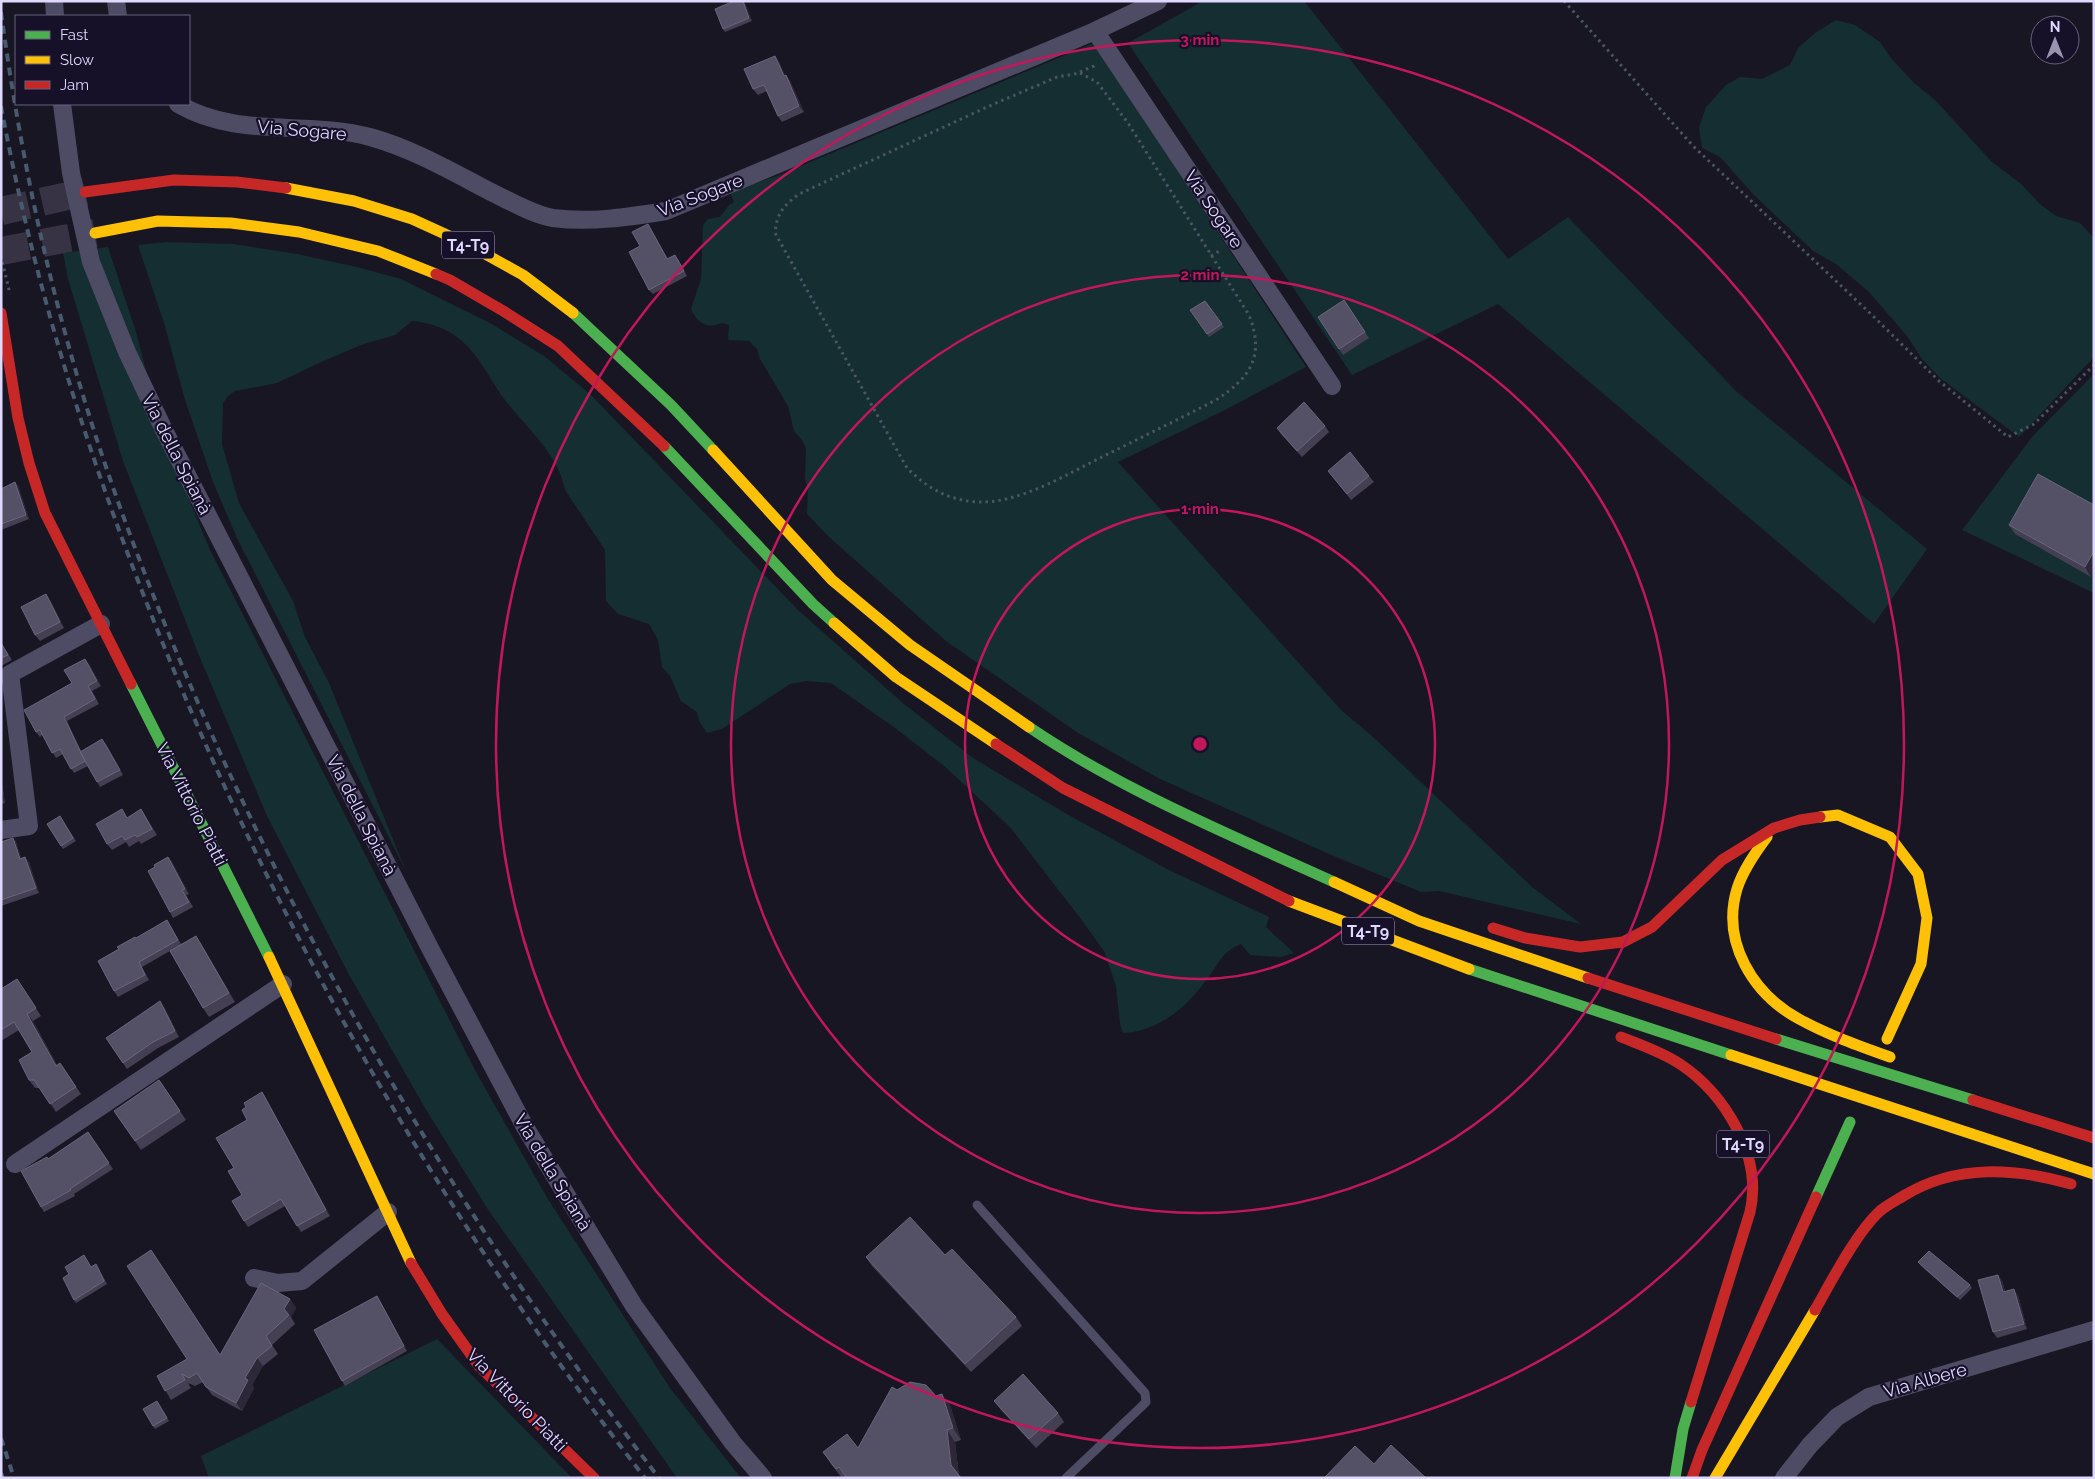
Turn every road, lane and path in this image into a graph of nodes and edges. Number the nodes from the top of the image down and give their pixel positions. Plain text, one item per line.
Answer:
1 (54, 1) edge
2 (116, 1) edge
3 (1158, 1) edge
4 (1564, 1) edge
5 (55, 15) edge
6 (118, 15) edge
7 (1096, 31) junction
8 (62, 105) edge
9 (180, 105) edge
10 (85, 192) tunnel mouth
11 (799, 194) joint
12 (95, 234) tunnel mouth
13 (1, 313) edge
14 (2094, 365) edge
15 (1332, 386) dead end
16 (101, 624) junction
17 (1164, 804) junction
18 (1774, 828) junction
19 (1, 830) edge
20 (1367, 884) dead end
21 (1478, 924) dead end
22 (1459, 966) junction
23 (283, 984) junction
24 (1566, 1013) dead end
25 (1610, 1033) dead end
26 (1887, 1039) dead end
27 (1902, 1062) dead end
28 (1956, 1082) dead end
29 (1850, 1122) dead end
30 (2094, 1137) edge
31 (16, 1164) dead end
32 (2094, 1174) edge
33 (2085, 1188) dead end
34 (977, 1205) dead end
35 (388, 1212) junction
36 (254, 1278) dead end
37 (2094, 1330) edge
38 (594, 1478) edge
39 (763, 1478) edge
40 (1066, 1478) edge
41 (1675, 1478) edge
42 (1692, 1478) edge
43 (1716, 1478) edge
44 (1784, 1478) edge

1 - 5 street
2 - 6 street
3 - 7 street, Via Sogare
4 - 14 path
7 - 9 street, Via Sogare
7 - 15 street, Via Sogare
8 - 39 street, Via della Spianà
10 - 17 main road, T4-T9
11 - 11 path
12 - 22 main road, T4-T9
13 - 16 main road, Via Vittorio Piatti
16 - 19 street
16 - 23 main road, Via Vittorio Piatti
17 - 20 main road, T4-T9
17 - 30 main road, T4-T9
18 - 21 main road
18 - 26 main road
18 - 27 main road
22 - 24 main road, T4-T9
22 - 32 main road, T4-T9
23 - 31 street
23 - 35 main road, Via Vittorio Piatti
25 - 41 main road, T4-T9
28 - 30 main road, T4-T9
29 - 42 main road
33 - 43 main road
34 - 40 lane
35 - 36 street
35 - 38 main road, Via Vittorio Piatti
37 - 44 street, Via Albere

